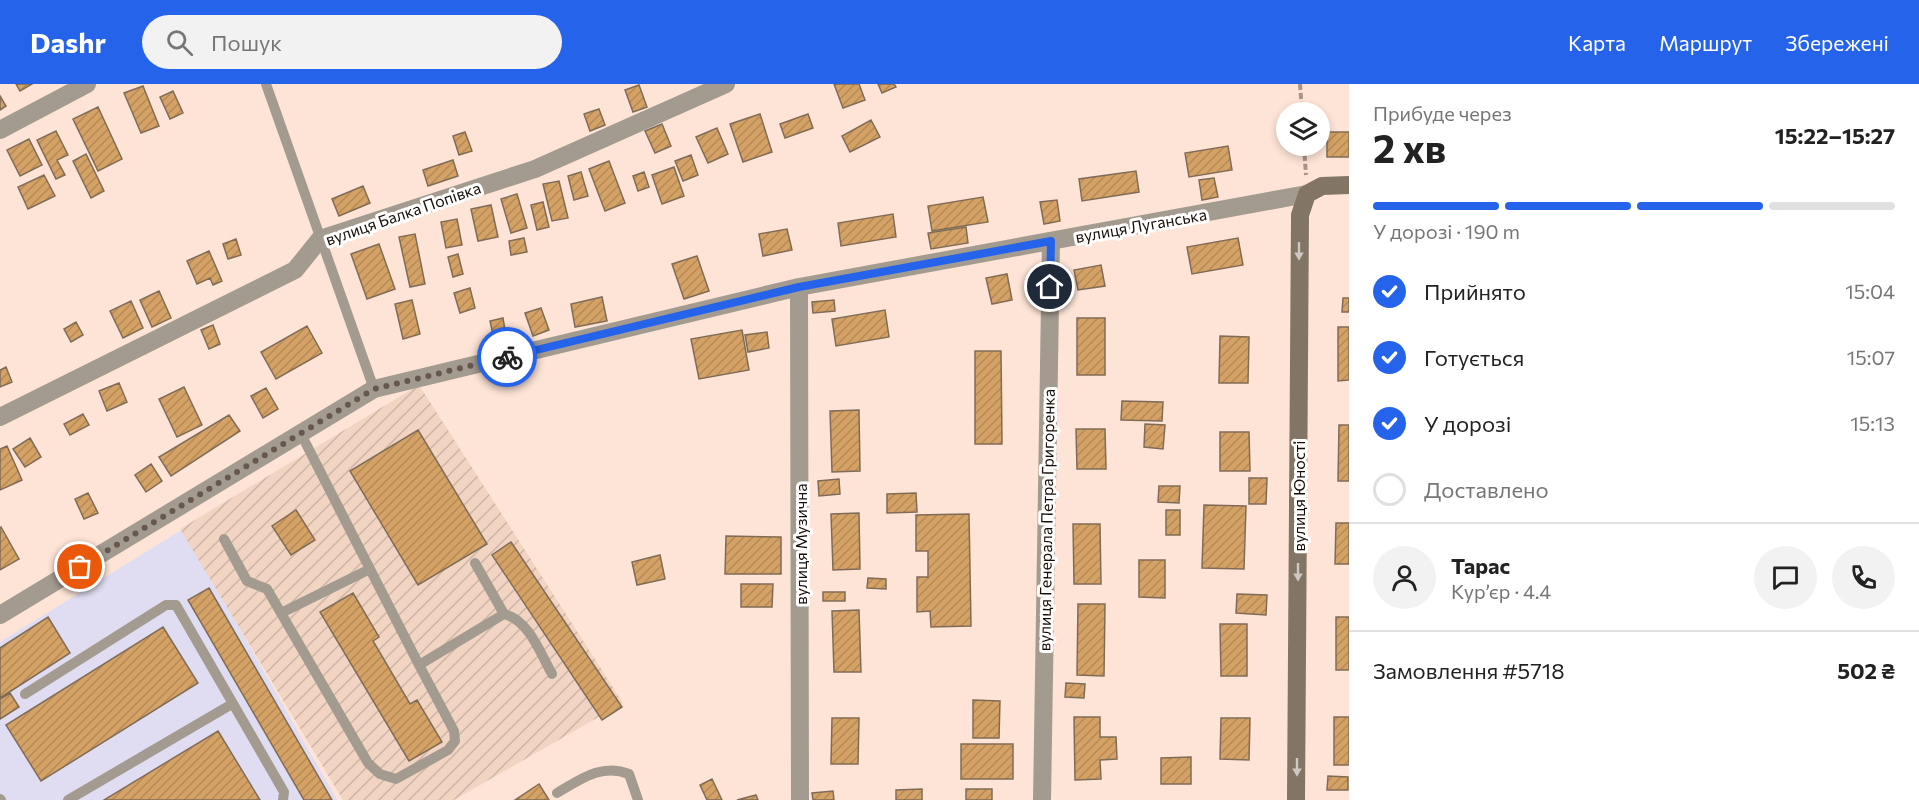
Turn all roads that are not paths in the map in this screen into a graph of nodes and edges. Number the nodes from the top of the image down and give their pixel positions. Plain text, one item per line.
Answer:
1 (87, 84) edge
2 (266, 84) edge
3 (726, 84) edge
4 (0, 130) edge
5 (1349, 185) edge
6 (1307, 194) junction
7 (320, 239) junction
8 (1051, 241) junction
9 (799, 287) junction
10 (374, 389) junction
11 (0, 417) edge
12 (301, 434) junction
13 (224, 539) dead end
14 (475, 563) dead end
15 (370, 569) junction
16 (281, 614) junction
17 (504, 614) junction
18 (0, 615) edge
19 (419, 665) junction
20 (552, 674) dead end
21 (25, 694) dead end
22 (232, 704) junction
23 (557, 792) dead end
24 (68, 800) edge
25 (283, 800) edge
26 (638, 800) edge
27 (800, 800) edge
28 (1042, 800) edge
29 (1296, 800) edge

1 - 4 street
2 - 7 lane
3 - 7 street, вулиця Балка Попівка
5 - 6 street, вулиця Луганська
6 - 8 street, вулиця Луганська
6 -> 29 street, вулиця Юності
7 - 10 lane
7 - 11 street, вулиця Балка Попівка
8 - 9 street, вулиця Луганська
8 - 28 street, вулиця Генерала Петра Григоренка
9 - 10 street, вулиця Луганська
9 - 27 street, вулиця Музична
10 - 12 street, вулиця Луганська
12 - 15 lane
12 - 18 street, вулиця Луганська
13 - 16 lane
14 - 17 lane
15 - 16 lane
15 - 19 lane
16 - 19 lane
17 - 19 lane
17 - 20 lane
21 - 22 lane
22 - 24 lane
22 - 25 lane
23 - 26 lane

